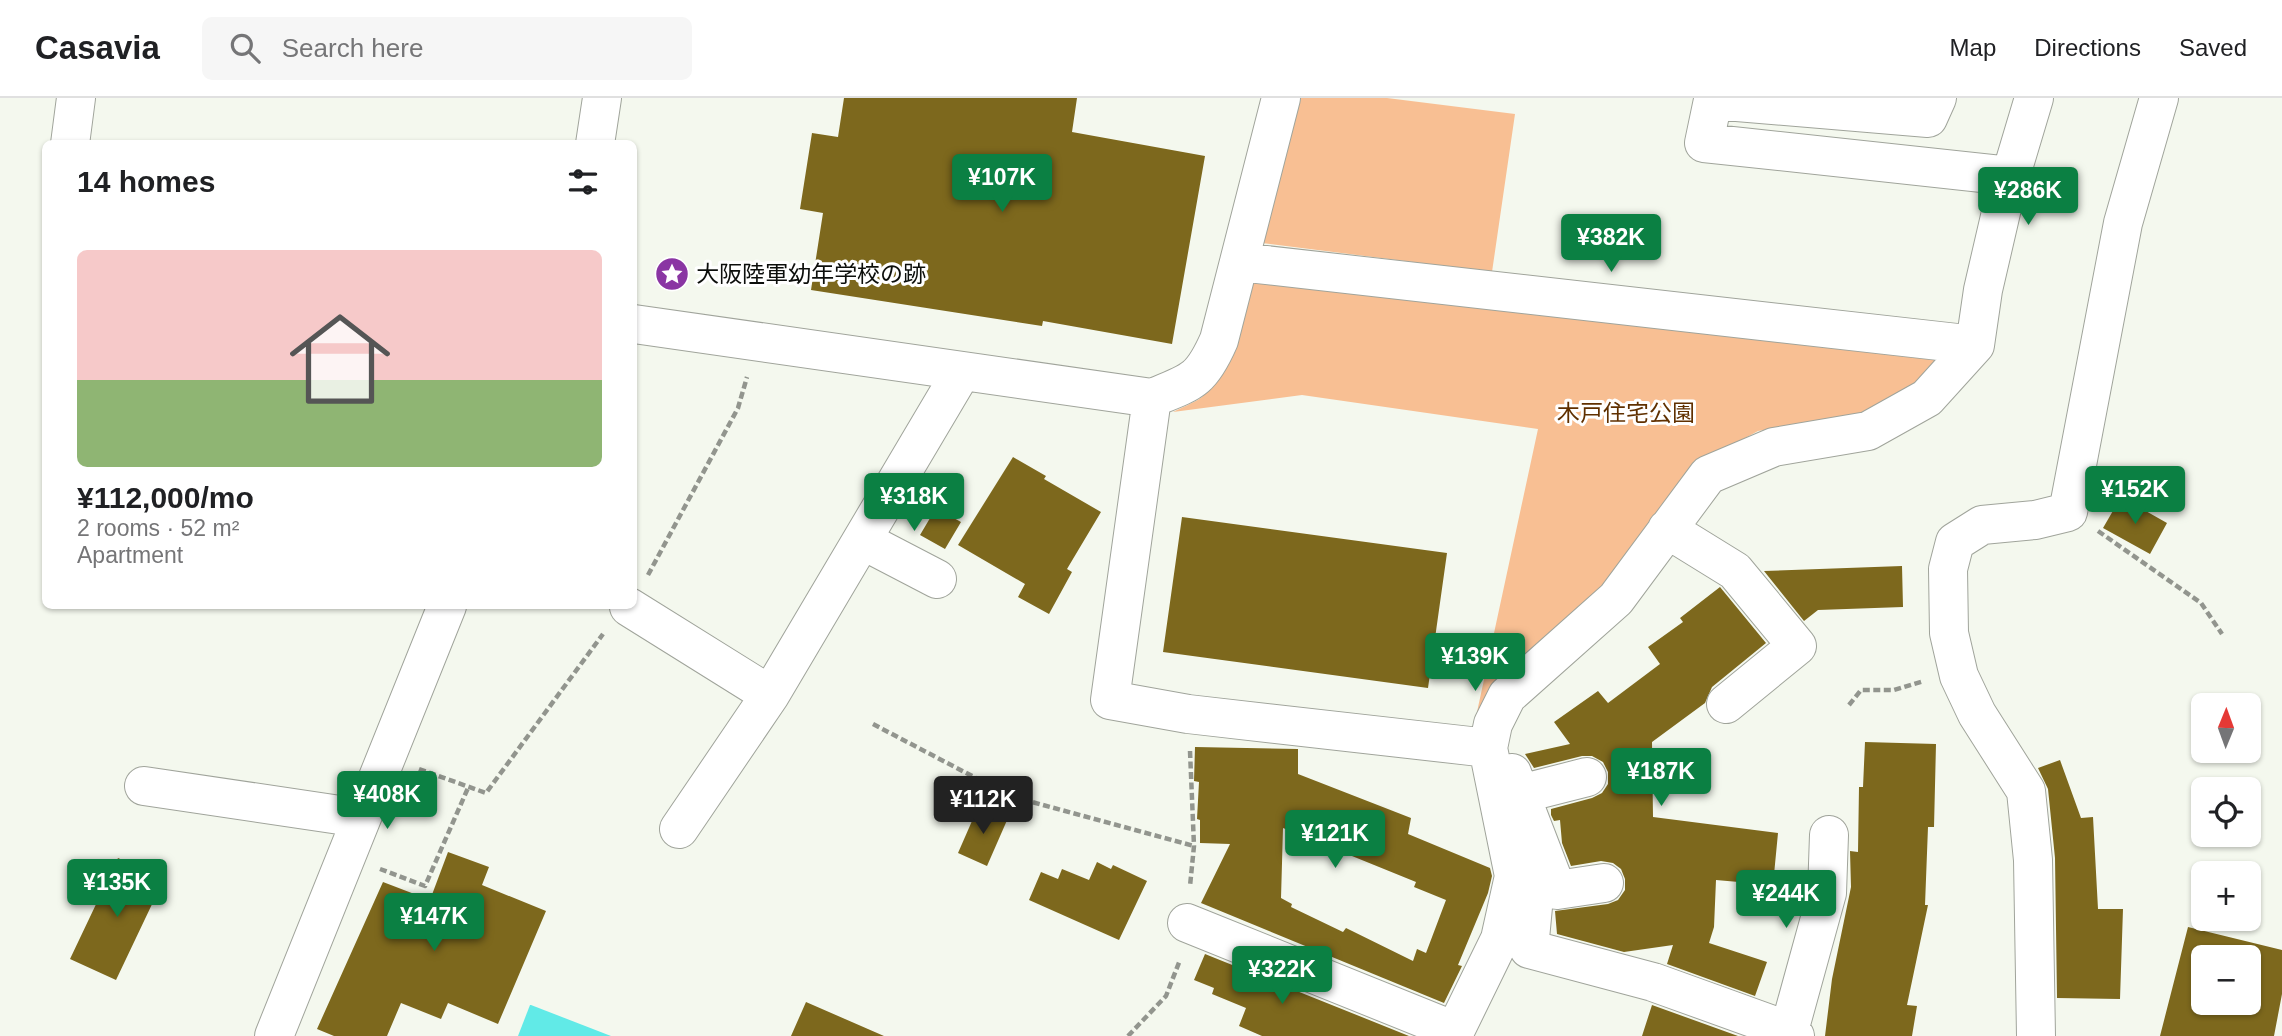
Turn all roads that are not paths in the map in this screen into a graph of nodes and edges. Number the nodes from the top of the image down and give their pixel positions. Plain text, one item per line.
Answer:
1 (76, 98) edge
2 (601, 98) edge
3 (1281, 98) edge
4 (1937, 98) edge
5 (2034, 98) edge
6 (2158, 98) edge
7 (71, 140) edge
8 (596, 140) edge
9 (2010, 176) junction
10 (1240, 262) junction
11 (637, 324) edge
12 (1975, 345) junction
13 (962, 371) junction
14 (1152, 398) junction
15 (1667, 529) junction
16 (864, 541) junction
17 (937, 579) dead end
18 (638, 592) road end
19 (446, 609) edge
20 (770, 695) junction
21 (1726, 704) dead end
22 (1490, 736) junction
23 (1587, 777) dead end
24 (144, 786) dead end
25 (1520, 794) junction
26 (360, 818) junction
27 (679, 828) dead end
28 (1829, 835) dead end
29 (1543, 854) junction
30 (1604, 883) dead end
31 (1187, 923) road end
32 (1792, 1034) edge
33 (274, 1036) edge
34 (2036, 1036) edge

1 - 7 street
2 - 8 street
3 - 10 street
4 - 9 street
5 - 9 street
6 - 34 street
9 - 12 street
10 - 12 street
10 - 14 street
11 - 13 street
12 - 15 street
13 - 14 street
13 - 16 street
14 - 22 street
15 - 21 street
15 - 22 street
16 - 17 street
16 - 20 street
18 - 20 street
19 - 26 street
20 - 27 street
22 - 25 street
22 - 31 street
23 - 25 street
24 - 26 street
25 - 29 street
26 - 33 street
28 - 32 street
29 - 30 street
29 - 32 street

